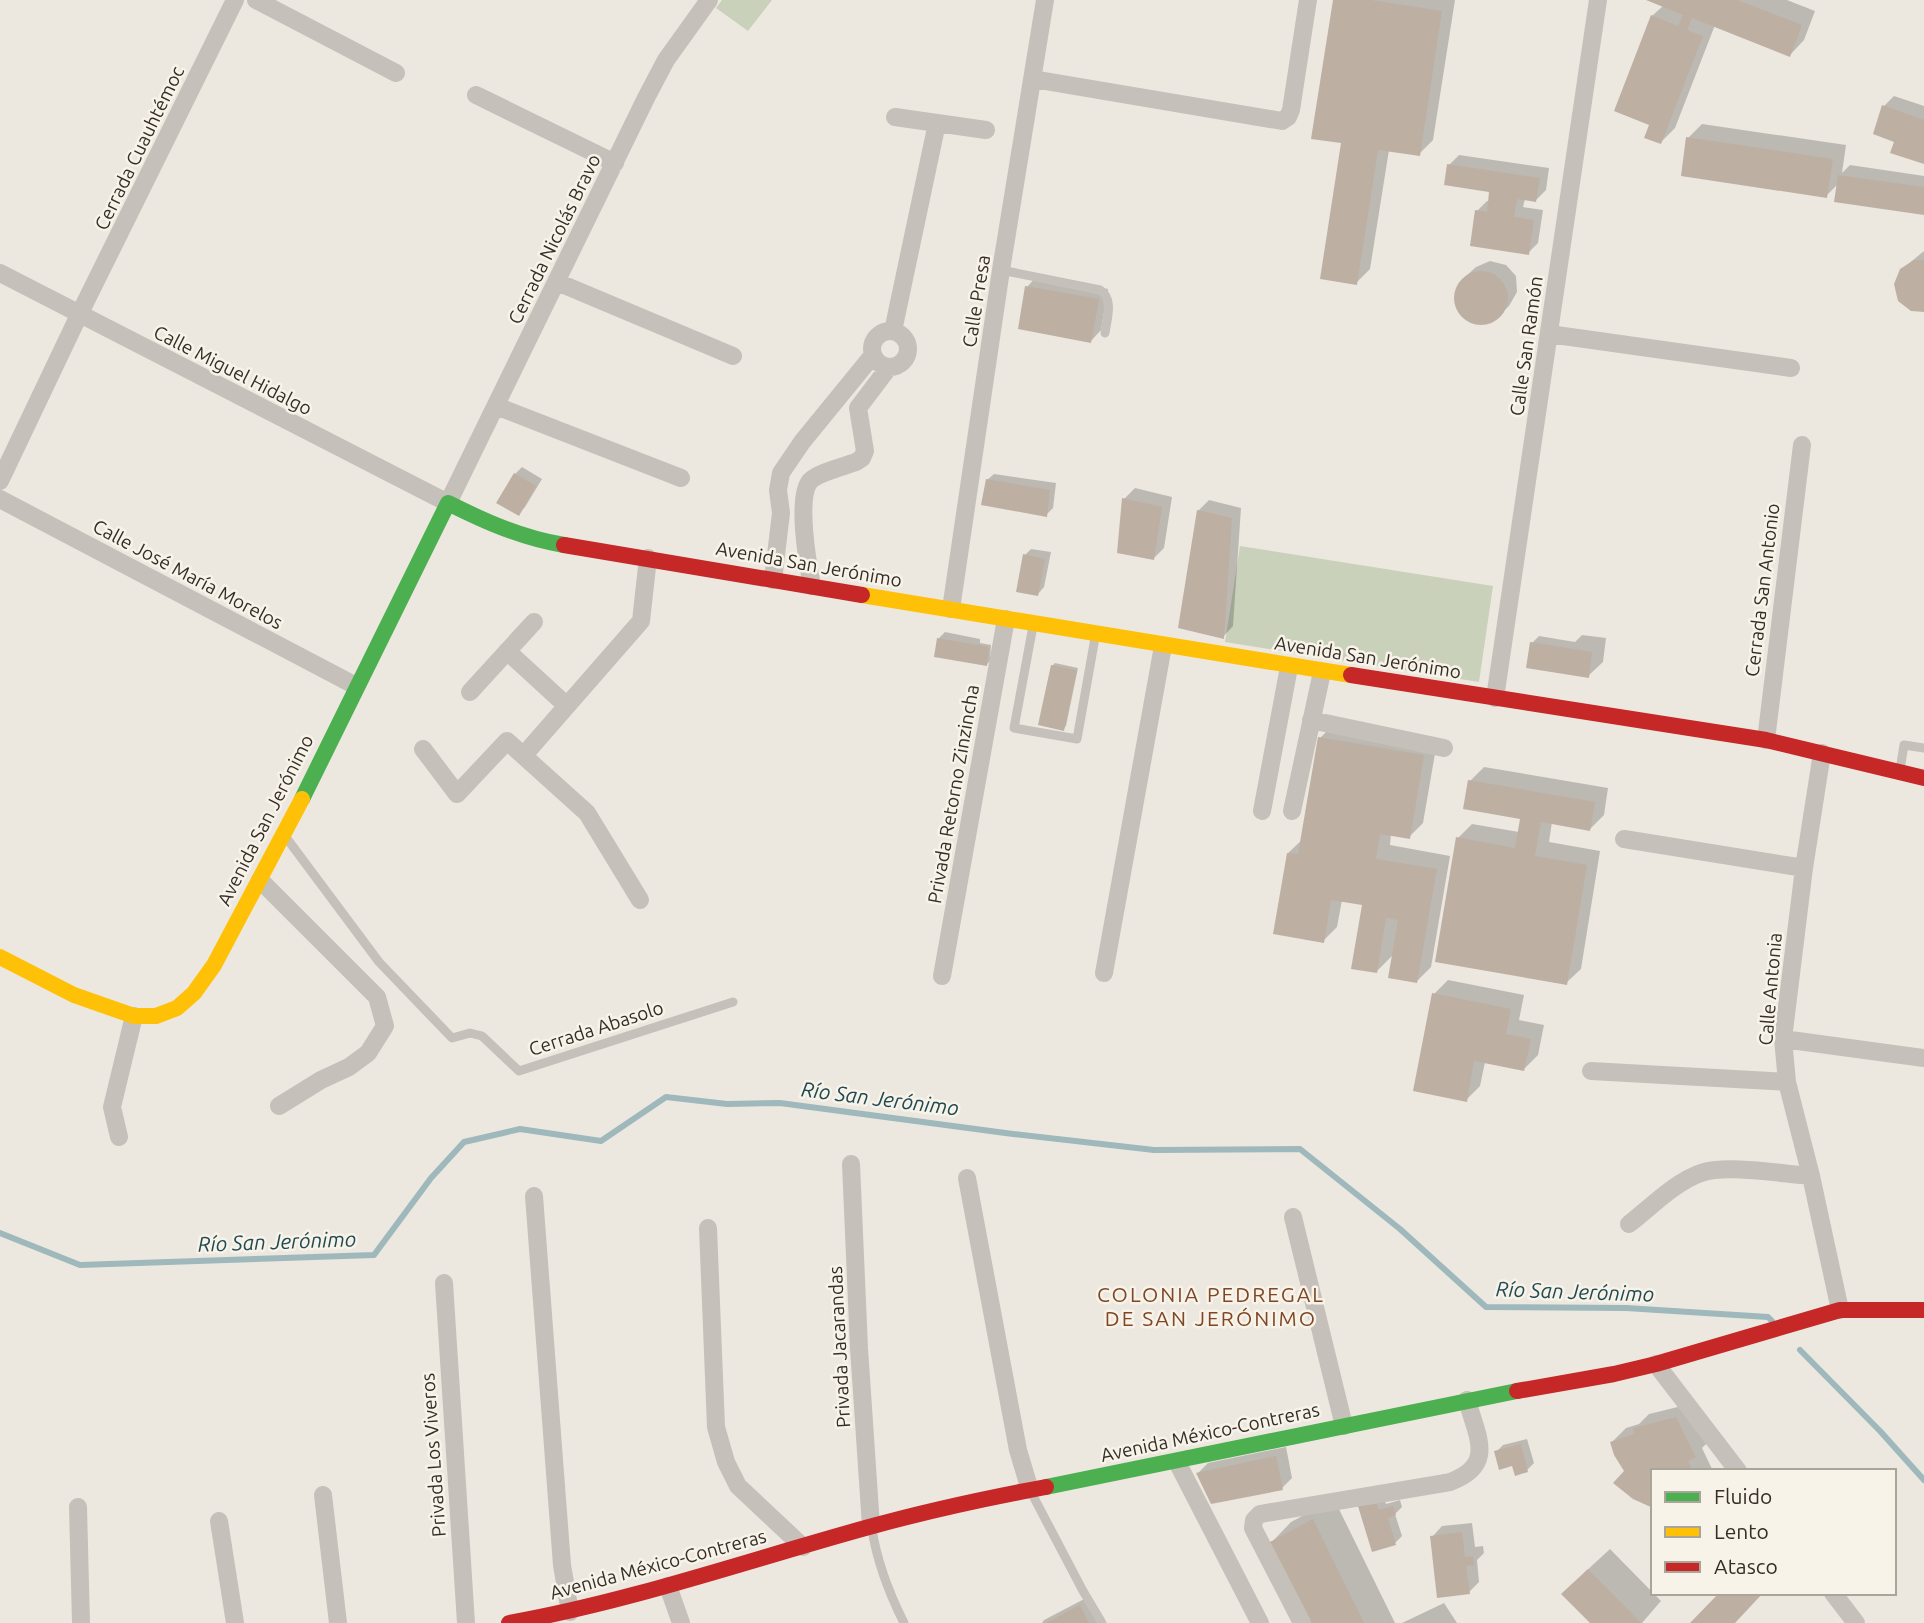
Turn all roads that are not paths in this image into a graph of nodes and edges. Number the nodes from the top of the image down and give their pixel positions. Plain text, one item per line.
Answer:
1 (234, 0) edge
2 (256, 0) edge
3 (709, 0) edge
4 (1045, 0) edge
5 (1308, 0) edge
6 (1598, 0) edge
7 (396, 73) dead end
8 (1033, 79) junction
9 (476, 95) dead end
10 (895, 117) dead end
11 (937, 123) junction
12 (986, 130) dead end
13 (615, 163) junction
14 (1001, 270) junction
15 (0, 273) edge
16 (557, 282) junction
17 (79, 315) junction
18 (893, 331) junction
19 (1105, 333) dead end
20 (1549, 334) junction
21 (873, 355) junction
22 (733, 356) dead end
23 (889, 367) junction
24 (1791, 368) dead end
25 (496, 406) junction
26 (1802, 445) dead end
27 (681, 478) dead end
28 (0, 481) edge
29 (0, 499) edge
30 (448, 503) junction
31 (648, 558) junction
32 (773, 580) junction
33 (812, 586) junction
34 (951, 609) junction
35 (1006, 619) junction
36 (534, 622) dead end
37 (1033, 624) junction
38 (1096, 635) junction
39 (1163, 646) junction
40 (508, 651) junction
41 (1289, 667) junction
42 (1322, 672) junction
43 (356, 686) junction
44 (470, 692) dead end
45 (1495, 698) junction
46 (567, 706) junction
47 (1311, 720) junction
48 (1766, 740) junction
49 (1444, 748) dead end
50 (1924, 748) edge
51 (423, 749) dead end
52 (1822, 753) junction
53 (524, 755) junction
54 (1900, 772) junction
55 (1924, 778) edge
56 (1292, 810) dead end
57 (1262, 811) dead end
58 (284, 834) junction
59 (1624, 839) dead end
60 (1804, 868) junction
61 (260, 880) junction
62 (640, 900) dead end
63 (0, 957) edge
64 (1104, 973) dead end
65 (942, 976) dead end
66 (733, 1002) dead end
67 (134, 1016) junction
68 (1783, 1040) junction
69 (1924, 1058) edge
70 (1591, 1071) dead end
71 (1787, 1082) junction
72 (279, 1106) dead end
73 (119, 1137) dead end
74 (851, 1164) dead end
75 (1811, 1176) junction
76 (967, 1178) dead end
77 (534, 1196) dead end
78 (1293, 1217) dead end
79 (1629, 1224) dead end
80 (708, 1228) dead end
81 (444, 1283) dead end
82 (1839, 1310) junction
83 (1924, 1310) edge
84 (1656, 1364) junction
85 (1467, 1400) junction
86 (1344, 1426) junction
87 (1177, 1462) junction
88 (1736, 1469) edge
89 (1030, 1490) junction
90 (323, 1495) dead end
91 (78, 1507) dead end
92 (219, 1521) dead end
93 (871, 1526) junction
94 (803, 1548) junction
95 (668, 1586) junction
96 (1835, 1595) edge
97 (570, 1612) junction
98 (81, 1623) edge
99 (235, 1623) edge
100 (338, 1623) edge
101 (467, 1623) edge
102 (509, 1623) edge
103 (681, 1623) edge
104 (904, 1623) edge
105 (1102, 1623) edge
106 (1260, 1623) edge
107 (1302, 1623) edge
108 (1856, 1623) edge

1 - 17 street, Cerrada Cuauhtémoc
2 - 7 street
3 - 13 street, Cerrada Nicolás Bravo
4 - 8 street, Calle Presa
5 - 8 street
6 - 20 street, Calle San Ramón
8 - 14 street, Calle Presa
9 - 13 street
10 - 11 street
11 - 12 street
11 - 18 street
13 - 16 street, Cerrada Nicolás Bravo
14 - 19 lane
14 - 34 street, Calle Presa
15 - 17 street, Calle Miguel Hidalgo
16 - 22 street
16 - 25 street, Cerrada Nicolás Bravo
17 - 28 street, Cerrada Cuauhtémoc
17 - 30 street, Calle Miguel Hidalgo
18 - 21 street
18 - 23 street
20 - 24 street
20 - 45 street, Calle San Ramón
21 - 23 street
21 - 32 street
23 - 33 street
25 - 27 street
25 - 30 street, Cerrada Nicolás Bravo
26 - 48 street, Cerrada San Antonio
29 - 43 street, Calle José María Morelos
30 - 31 main road, Avenida San Jerónimo
30 - 43 main road, Avenida San Jerónimo
31 - 32 main road, Avenida San Jerónimo
31 - 46 street
32 - 33 main road, Avenida San Jerónimo
33 - 34 main road, Avenida San Jerónimo
34 - 35 main road, Avenida San Jerónimo
35 - 37 main road, Avenida San Jerónimo
35 - 65 street, Privada Retorno Zinzincha
36 - 40 street
37 - 38 main road, Avenida San Jerónimo
37 - 38 lane
38 - 39 main road, Avenida San Jerónimo
39 - 41 main road, Avenida San Jerónimo
39 - 64 street
40 - 44 street
40 - 46 street
41 - 42 main road, Avenida San Jerónimo
41 - 57 street
42 - 45 main road, Avenida San Jerónimo
42 - 47 street
43 - 58 main road, Avenida San Jerónimo
45 - 48 main road, Avenida San Jerónimo
46 - 53 street
47 - 49 street
47 - 56 street
48 - 52 main road, Avenida San Jerónimo
50 - 54 lane
51 - 53 street
52 - 54 main road, Avenida San Jerónimo
52 - 60 street, Calle Antonia
53 - 62 street
54 - 55 main road, Avenida San Jerónimo
58 - 61 main road, Avenida San Jerónimo
58 - 66 lane, Cerrada Abasolo
59 - 60 street
60 - 68 street, Calle Antonia
61 - 67 main road, Avenida San Jerónimo
61 - 72 street
63 - 67 main road, Avenida San Jerónimo
67 - 73 street
68 - 69 street
68 - 71 street, Calle Antonia
70 - 71 street
71 - 75 street, Calle Antonia
74 - 93 street, Privada Jacarandas
75 - 79 street
75 - 82 street, Calle Antonia
76 - 89 street
77 - 97 street
78 - 86 street
80 - 94 street
81 - 101 street, Privada Los Viveros
82 - 83 main road, Avenida México-Contreras
82 - 84 main road, Avenida México-Contreras
84 - 85 main road, Avenida México-Contreras
84 - 88 street
85 - 86 main road, Avenida México-Contreras
85 - 107 street
86 - 87 main road, Avenida México-Contreras
87 - 89 main road, Avenida México-Contreras
87 - 106 street
89 - 93 main road, Avenida México-Contreras
89 - 105 lane
90 - 100 street
91 - 98 street
92 - 99 street
93 - 94 main road, Avenida México-Contreras
93 - 104 lane
94 - 95 main road, Avenida México-Contreras
95 - 97 main road, Avenida México-Contreras
95 - 103 street
96 - 108 street
97 - 102 main road, Avenida México-Contreras

